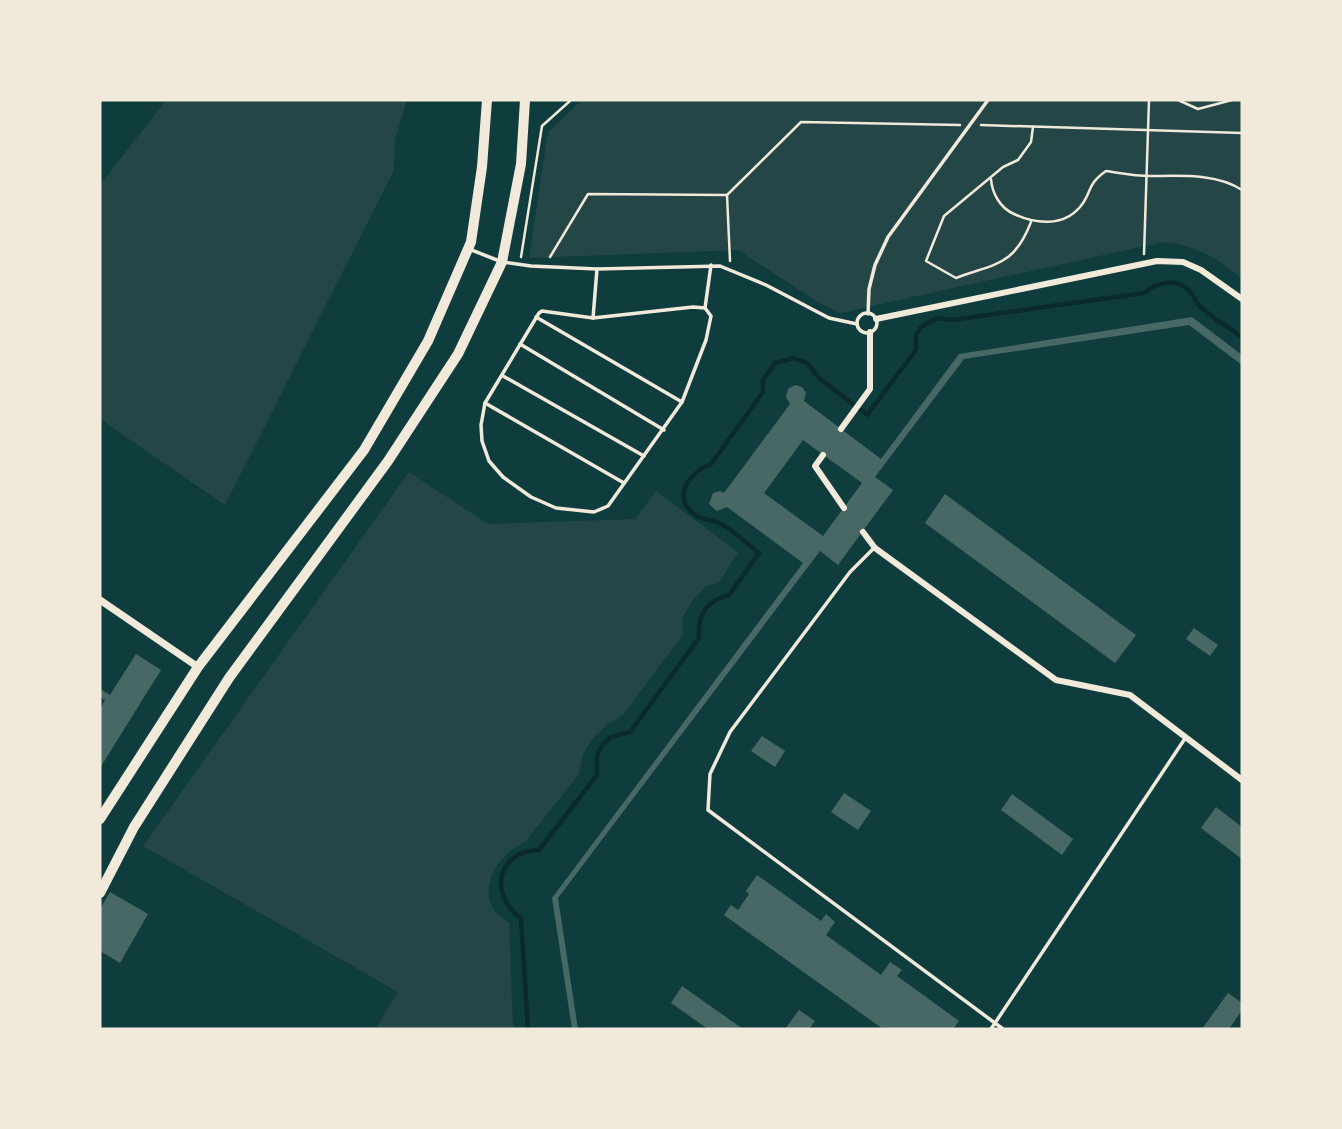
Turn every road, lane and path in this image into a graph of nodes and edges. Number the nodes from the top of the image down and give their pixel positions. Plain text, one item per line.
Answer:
1 (486, 100) edge
2 (525, 100) edge
3 (570, 100) edge
4 (988, 100) edge
5 (1149, 100) edge
6 (1178, 100) edge
7 (1232, 100) edge
8 (968, 125) junction
9 (1033, 127) junction
10 (1148, 129) junction
11 (1242, 133) edge
12 (1147, 176) junction
13 (991, 178) junction
14 (1242, 190) edge
15 (727, 195) junction
16 (1031, 222) junction
17 (468, 248) junction
18 (502, 262) junction
19 (520, 264) junction
20 (1143, 264) junction
21 (711, 265) junction
22 (545, 266) junction
23 (597, 269) junction
24 (730, 269) junction
25 (1242, 299) edge
26 (705, 308) junction
27 (868, 314) junction
28 (535, 317) junction
29 (593, 318) junction
30 (876, 319) junction
31 (857, 324) junction
32 (870, 332) junction
33 (520, 344) junction
34 (502, 375) junction
35 (682, 402) junction
36 (485, 403) junction
37 (841, 429) dead end
38 (664, 430) junction
39 (823, 455) dead end
40 (644, 456) junction
41 (624, 483) junction
42 (844, 508) dead end
43 (863, 532) dead end
44 (875, 548) junction
45 (100, 600) edge
46 (198, 667) junction
47 (1186, 737) junction
48 (1242, 780) edge
49 (100, 819) edge
50 (100, 893) edge
51 (995, 1023) junction
52 (991, 1029) edge
53 (1003, 1029) edge

1 - 17 main road
2 - 18 main road
3 - 19 path
4 - 8 lane
5 - 10 path
6 - 7 path
8 - 9 path
8 - 15 path
8 - 27 lane
9 - 10 path
9 - 13 path
10 - 11 path
10 - 12 path
12 - 14 path
12 - 16 path
12 - 20 path
13 - 16 path
13 - 16 path
15 - 22 path
15 - 24 path
17 - 18 lane
17 - 46 main road
18 - 19 lane
18 - 50 main road
19 - 22 lane
20 - 25 street
20 - 30 street
21 - 23 lane
21 - 24 lane
21 - 26 lane
22 - 23 lane
23 - 29 lane
24 - 31 lane
26 - 29 lane
26 - 35 lane
27 - 30 lane
27 - 31 lane
28 - 29 lane
28 - 33 lane
28 - 35 lane
30 - 32 lane
31 - 32 lane
32 - 37 street
33 - 34 lane
33 - 38 lane
34 - 36 lane
34 - 40 lane
35 - 38 lane
36 - 41 lane
36 - 41 lane
38 - 40 lane
39 - 42 street
40 - 41 lane
43 - 44 street
44 - 47 street
44 - 51 lane
45 - 46 street
46 - 49 main road
47 - 48 street
47 - 51 lane
51 - 52 lane
51 - 53 lane

